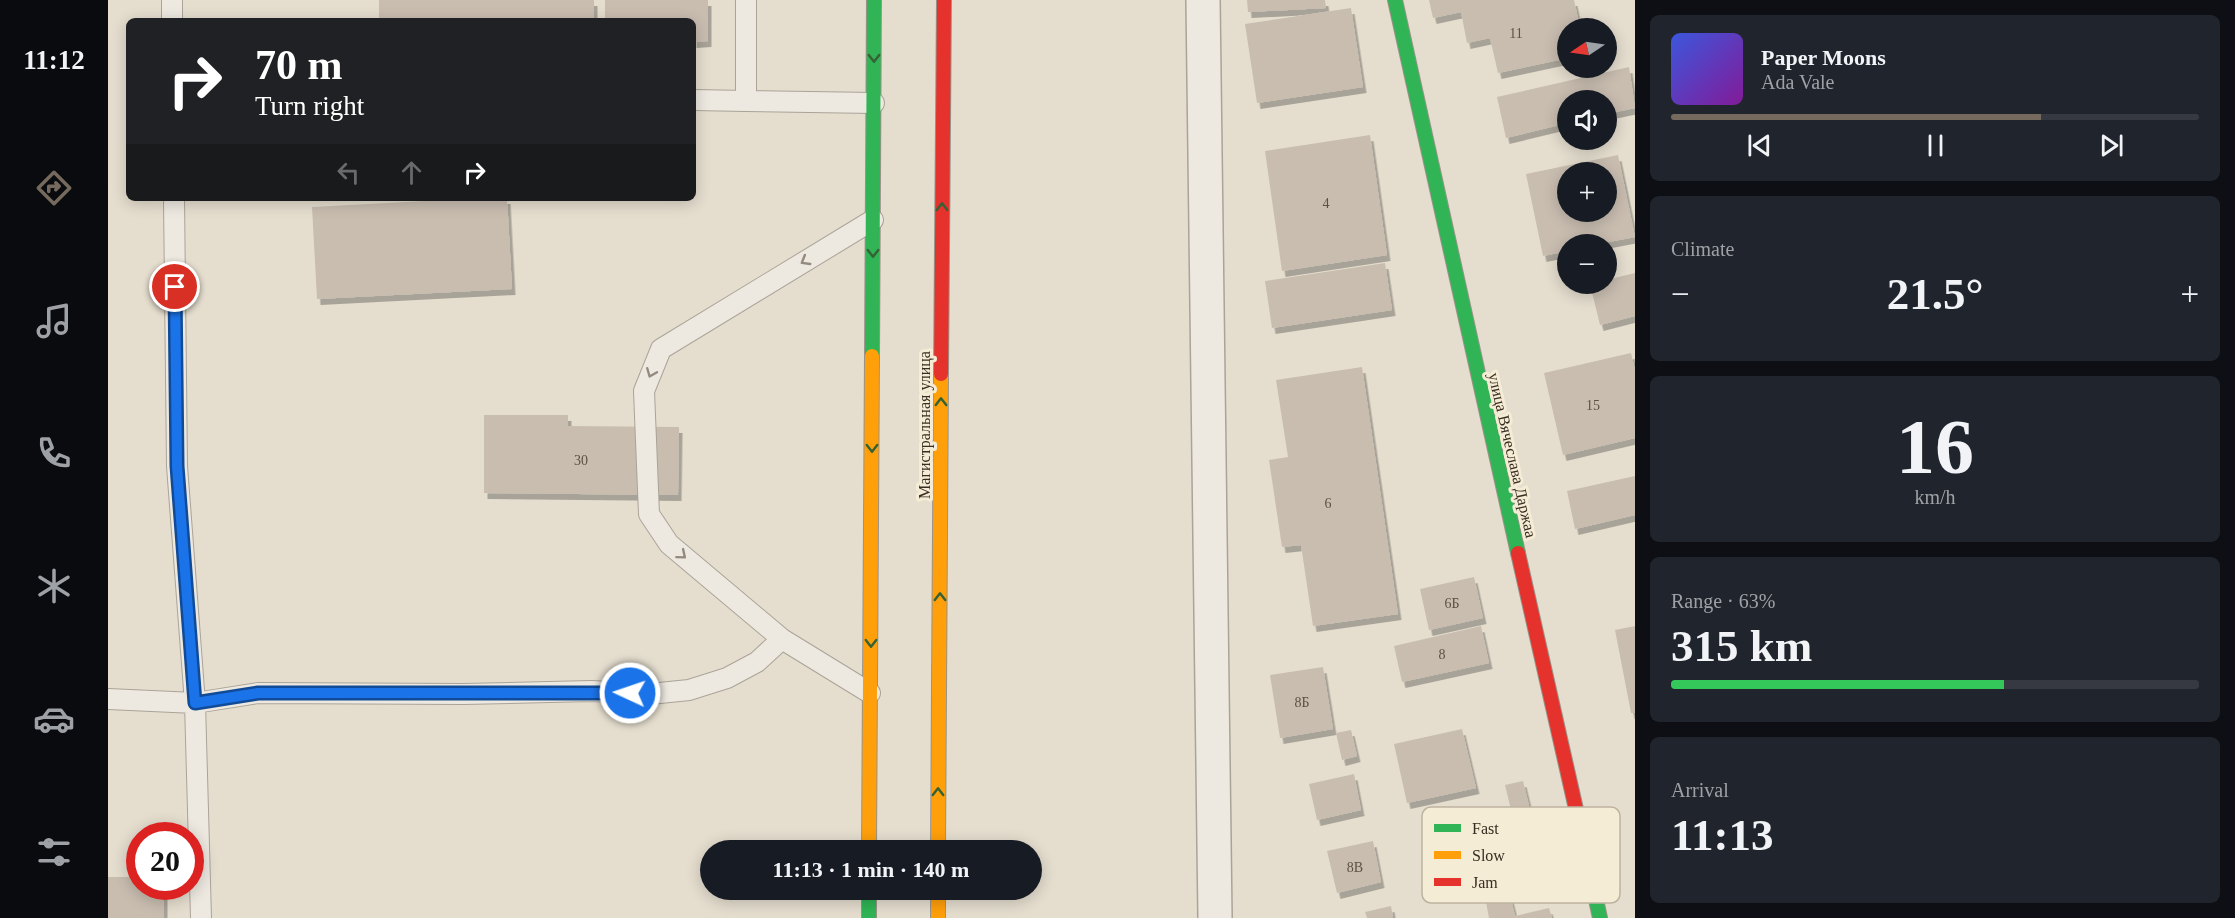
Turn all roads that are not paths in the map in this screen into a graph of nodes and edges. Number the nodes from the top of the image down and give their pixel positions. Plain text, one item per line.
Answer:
1 (172, 0) edge
2 (746, 0) edge
3 (874, 0) edge
4 (944, 0) edge
5 (1203, 0) edge
6 (1395, 0) edge
7 (172, 18) edge
8 (696, 100) edge
9 (746, 100) junction
10 (874, 102) junction
11 (174, 201) edge
12 (873, 220) junction
13 (782, 639) junction
14 (870, 693) junction
15 (108, 699) edge
16 (195, 703) junction
17 (1575, 807) edge
18 (869, 840) edge
19 (938, 840) edge
20 (869, 900) edge
21 (938, 900) edge
22 (1597, 903) edge
23 (201, 918) edge
24 (869, 918) edge
25 (938, 918) edge
26 (1215, 918) edge
27 (1600, 918) edge

1 - 7 lane
2 - 9 lane
3 -> 10 main road
19 -> 4 main road, Магистральная улица
5 - 26 street
6 - 17 main road, улица Вячеслава Даржаа
8 - 9 lane
9 - 10 lane
10 - 12 main road
11 - 16 lane
12 -> 13 lane
12 -> 14 main road
13 - 14 lane
13 - 16 lane
14 - 18 main road
15 - 16 lane
16 - 23 lane
20 - 24 main road
21 - 25 main road
22 - 27 main road, улица Вячеслава Даржаа

